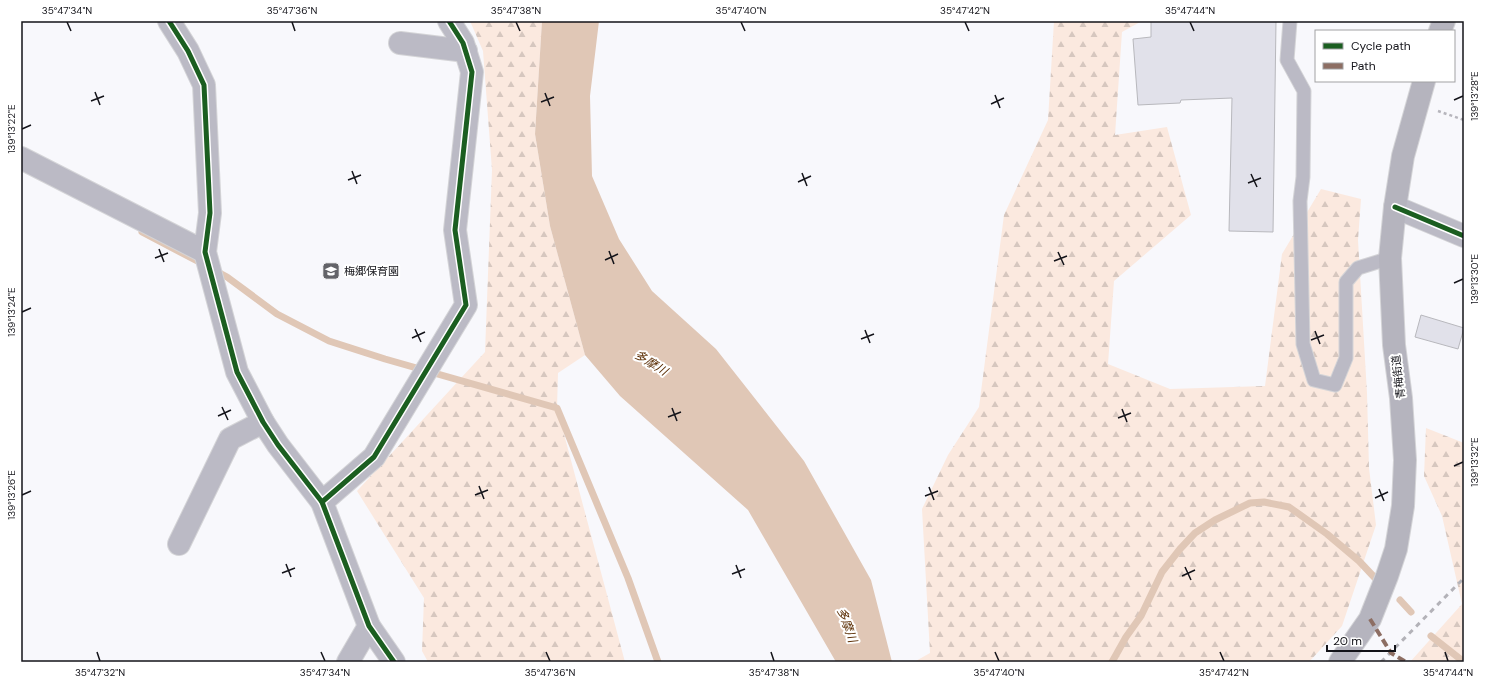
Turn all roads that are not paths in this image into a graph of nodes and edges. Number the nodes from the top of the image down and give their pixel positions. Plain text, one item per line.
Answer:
1 (169, 21) edge
2 (450, 21) edge
3 (1290, 21) edge
4 (400, 43) dead end
5 (466, 51) junction
6 (1424, 82) edge
7 (21, 158) edge
8 (1395, 207) junction
9 (1464, 236) edge
10 (205, 252) junction
11 (1390, 258) junction
12 (263, 422) junction
13 (322, 502) junction
14 (179, 544) dead end
15 (369, 626) junction
16 (348, 662) edge
17 (394, 662) edge
18 (1340, 662) edge

1 - 10 street
2 - 5 street
3 - 11 lane
4 - 5 street
5 - 13 street
6 - 8 highway, 青梅街道
7 - 10 street
8 - 9 street
8 - 11 highway, 青梅街道
10 - 12 street
11 - 18 highway, 青梅街道
12 - 13 street
12 - 14 street
13 - 15 street
15 - 16 street
15 - 17 street

